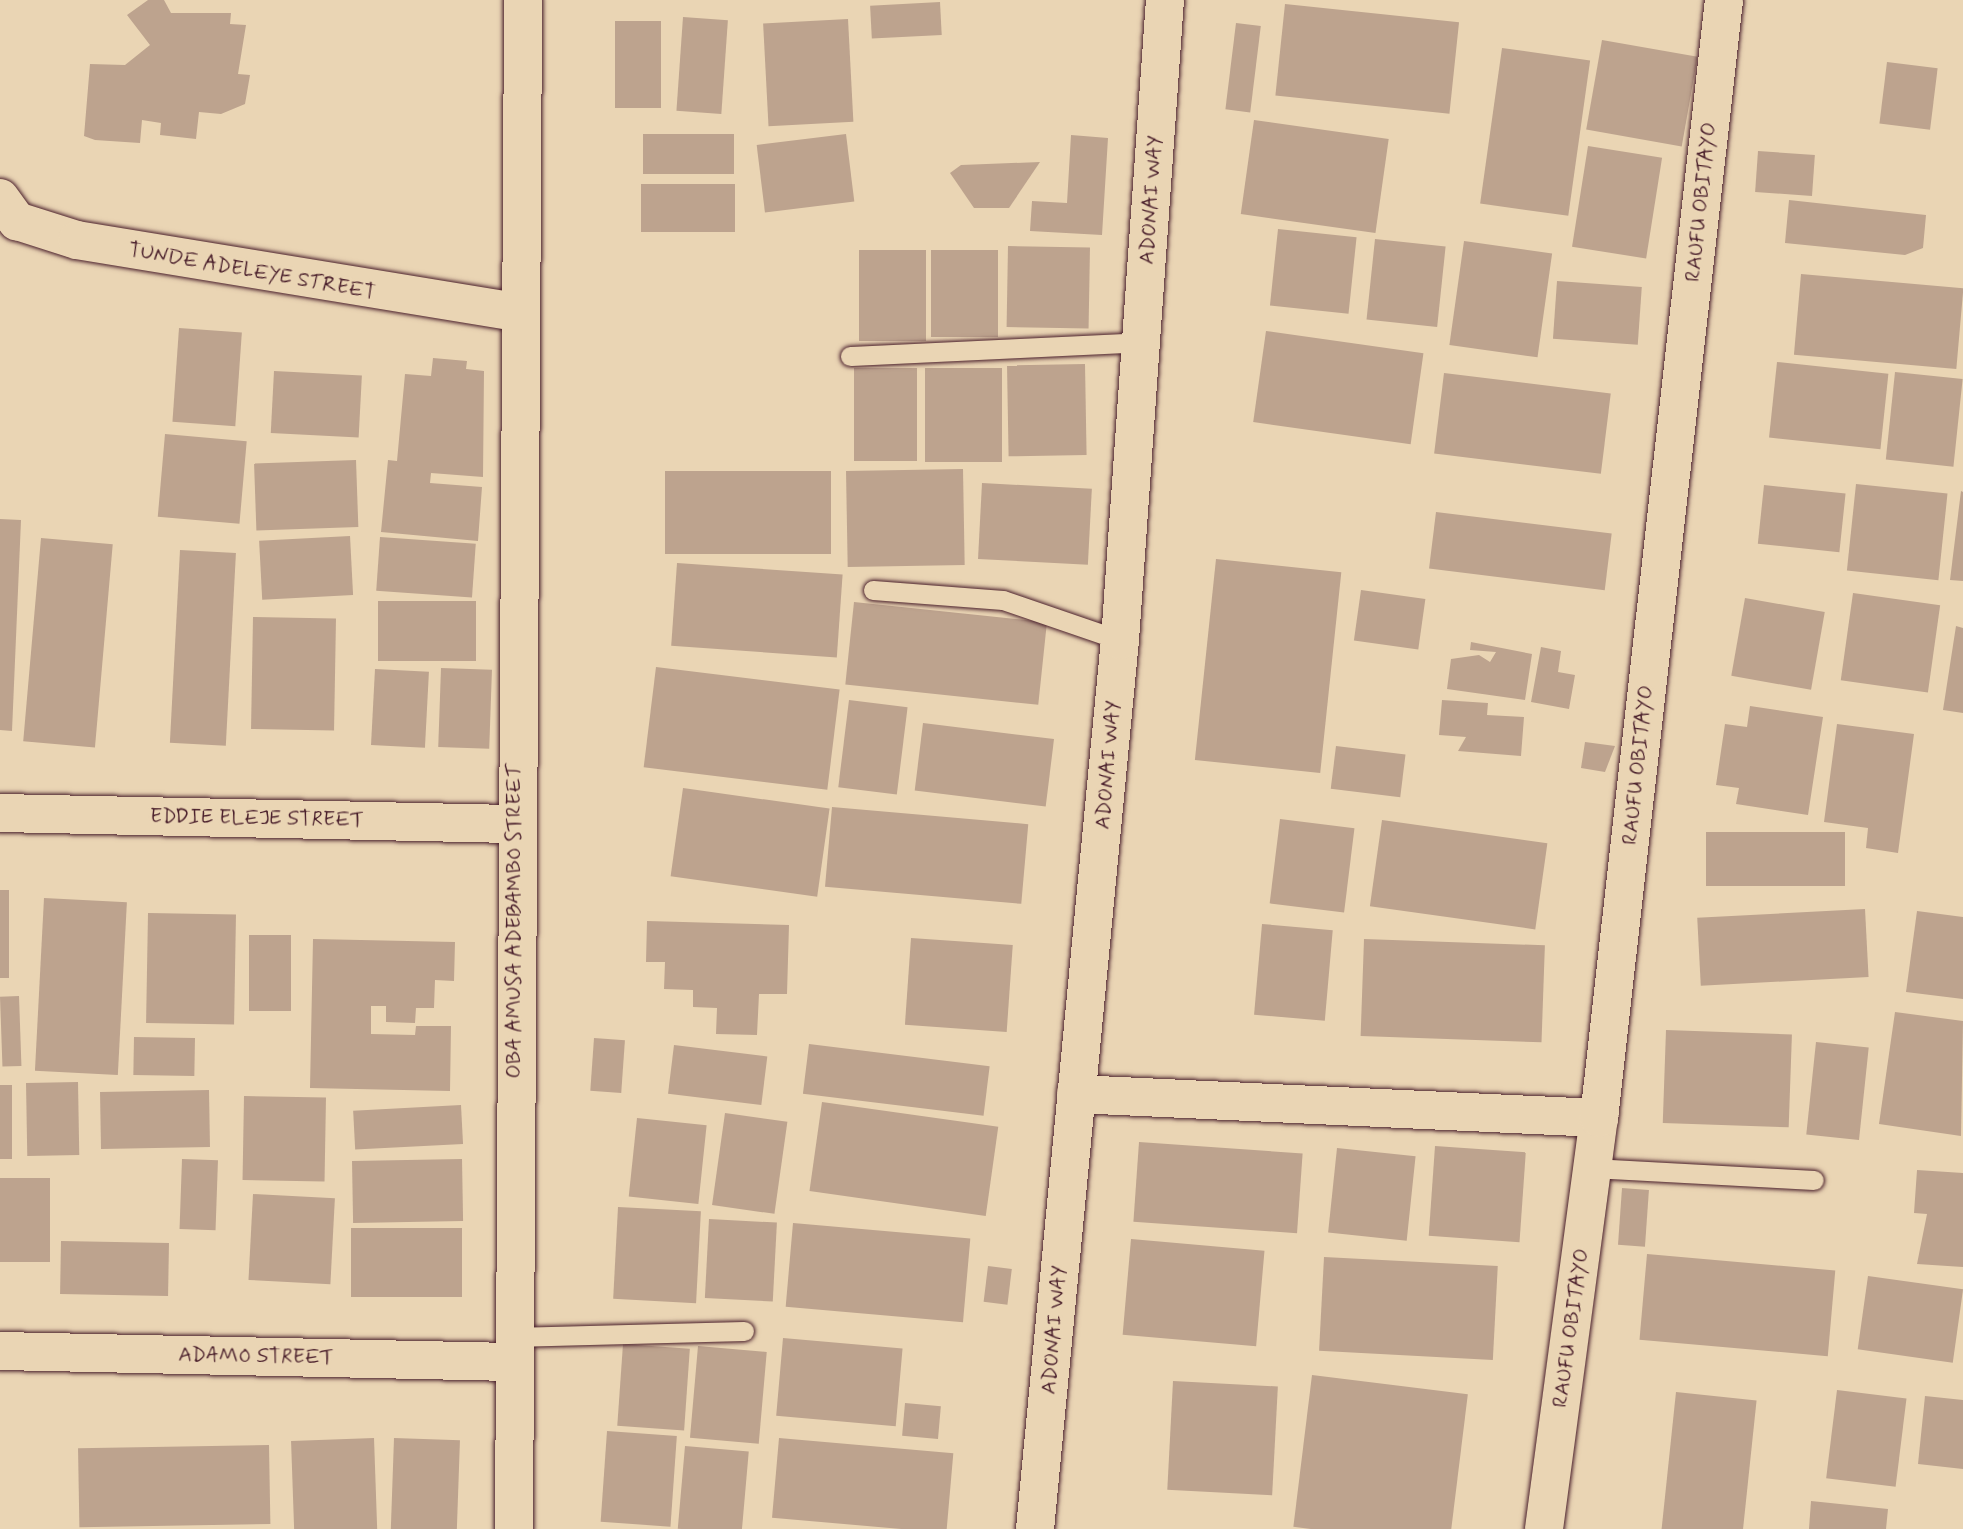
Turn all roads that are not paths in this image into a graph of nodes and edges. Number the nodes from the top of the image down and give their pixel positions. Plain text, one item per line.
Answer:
1 (523, 0) edge
2 (1165, 0) edge
3 (1724, 0) edge
4 (6, 216) edge
5 (517, 312) junction
6 (1142, 342) junction
7 (850, 356) dead end
8 (873, 590) dead end
9 (1120, 640) junction
10 (0, 813) edge
11 (514, 824) junction
12 (1076, 1094) junction
13 (1599, 1118) junction
14 (1592, 1168) junction
15 (1814, 1180) dead end
16 (744, 1331) dead end
17 (512, 1349) junction
18 (0, 1351) edge
19 (514, 1529) edge
20 (1035, 1529) edge
21 (1544, 1529) edge

1 - 5 street, OBA AMUSA ADEBAMBO STREET
2 - 6 street, ADONAI WAY
3 - 13 street, RAUFU OBITAYO
4 - 5 street, TUNDE ADELEYE STREET
5 - 11 street, OBA AMUSA ADEBAMBO STREET
6 - 7 lane
6 - 9 street, ADONAI WAY
8 - 9 lane
9 - 12 street, ADONAI WAY
10 - 11 street, EDDIE ELEJE STREET
11 - 17 street, OBA AMUSA ADEBAMBO STREET
12 - 13 street
12 - 20 street, ADONAI WAY
13 - 14 street, RAUFU OBITAYO
14 - 15 lane
14 - 21 street, RAUFU OBITAYO
16 - 17 lane
17 - 18 street, ADAMO STREET
17 - 19 street, OBA AMUSA ADEBAMBO STREET

